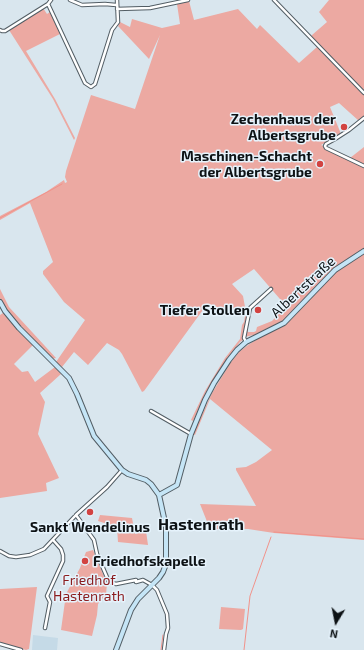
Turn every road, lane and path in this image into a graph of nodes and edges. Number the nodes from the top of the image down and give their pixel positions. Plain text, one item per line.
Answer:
1 (51, 0) edge
2 (70, 0) edge
3 (117, 0) edge
4 (188, 0) edge
5 (274, 0) edge
6 (182, 1) edge
7 (48, 4) junction
8 (117, 7) junction
9 (0, 30) edge
10 (364, 93) edge
11 (364, 118) edge
12 (364, 166) edge
13 (364, 252) edge
14 (271, 289) dead end
15 (0, 302) edge
16 (246, 342) junction
17 (151, 411) dead end
18 (191, 434) junction
19 (122, 470) junction
20 (159, 495) junction
21 (76, 515) junction
22 (53, 540) junction
23 (0, 551) edge
24 (152, 585) junction
25 (45, 628) dead end
26 (0, 644) edge
27 (21, 650) edge
28 (116, 650) edge
29 (164, 650) edge

1 - 7 street
2 - 8 street
3 - 8 street
4 - 6 street
5 - 10 street
6 - 8 street
7 - 8 street
7 - 9 street
11 - 12 street
13 - 16 main road, Albertstraße
14 - 16 street
15 - 19 main road
16 - 18 main road, Albertstraße
17 - 18 street
18 - 20 main road, Albertstraße
19 - 20 main road
19 - 21 street
20 - 24 main road
21 - 22 street
21 - 24 street
22 - 23 street
22 - 25 street
24 - 28 main road
24 - 29 street
26 - 27 street

